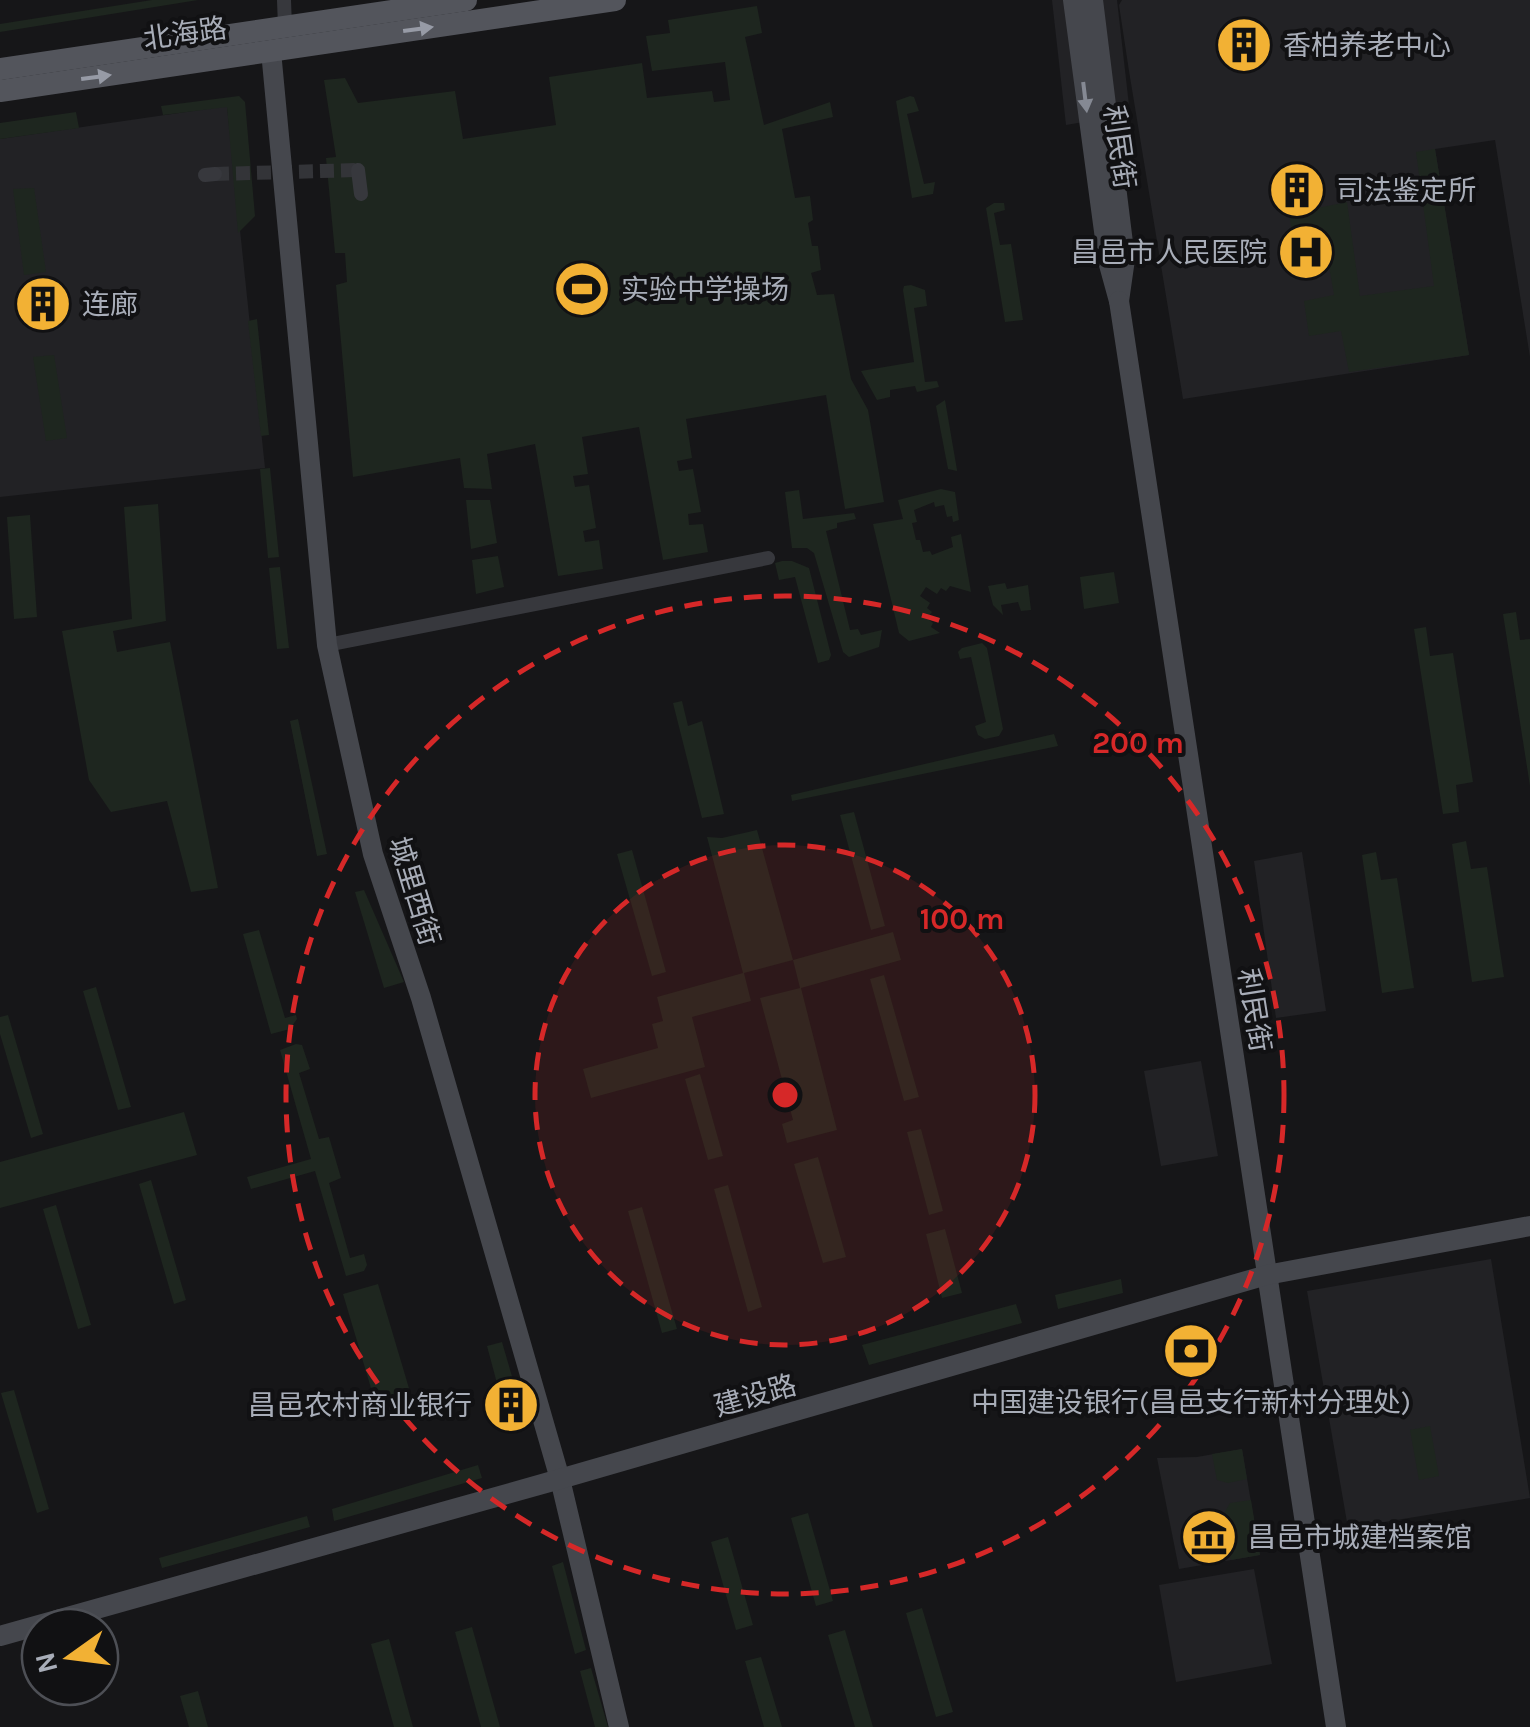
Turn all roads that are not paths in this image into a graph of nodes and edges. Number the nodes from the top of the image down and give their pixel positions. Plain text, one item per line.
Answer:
1 (284, 0) edge
2 (466, 0) edge
3 (615, 0) edge
4 (1072, 0) edge
5 (1093, 0) edge
6 (285, 27) junction
7 (271, 51) junction
8 (0, 70) edge
9 (0, 91) edge
10 (358, 170) dead end
11 (360, 194) dead end
12 (1119, 301) junction
13 (768, 558) dead end
14 (327, 645) junction
15 (1530, 1226) edge
16 (1267, 1274) junction
17 (560, 1480) junction
18 (0, 1636) edge
19 (620, 1727) edge
20 (1336, 1727) edge

1 - 6 street
2 - 6 main road, 北海路
7 -> 3 main road, 北海路
4 -> 12 street, 利民街
5 - 12 street, 利民街
6 - 8 main road, 北海路
9 -> 7 main road, 北海路
7 - 14 street, 城里西街
10 - 11 street
12 - 16 street, 利民街
13 - 14 street
14 - 17 street, 城里西街
15 - 16 street, 建设路
16 - 17 street, 建设路
16 - 20 street, 利民街
17 - 18 street, 建设路
17 - 19 street, 城里西街

